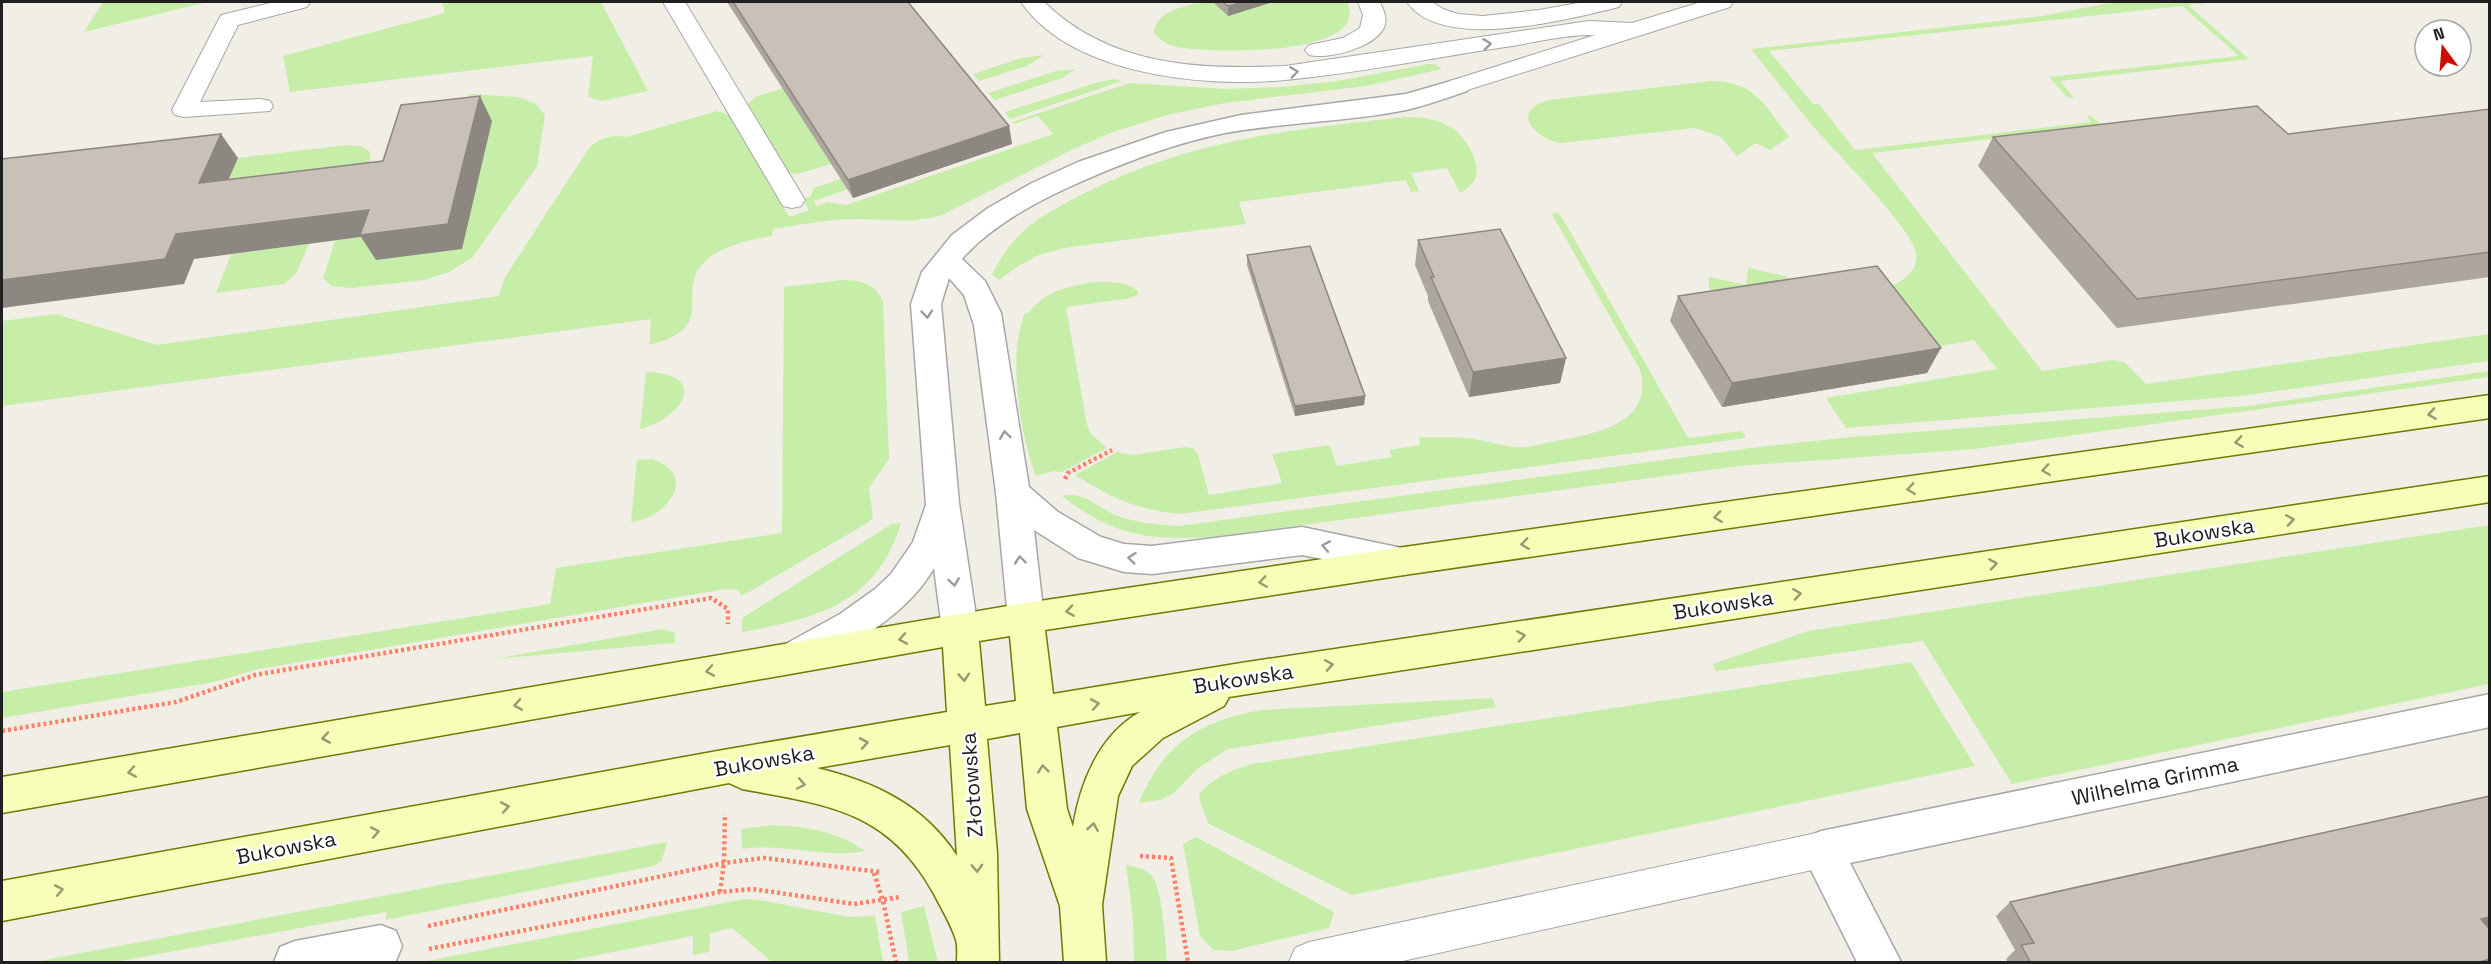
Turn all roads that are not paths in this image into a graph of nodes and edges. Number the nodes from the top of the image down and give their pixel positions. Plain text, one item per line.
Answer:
1 (299, 2) edge
2 (674, 2) edge
3 (1032, 2) edge
4 (1369, 2) edge
5 (1418, 2) edge
6 (1611, 2) edge
7 (1722, 2) edge
8 (1634, 30) junction
9 (1173, 68) junction
10 (1458, 86) joint
11 (261, 106) dead end
12 (792, 200) dead end
13 (945, 261) junction
14 (2490, 406) edge
15 (2490, 489) edge
16 (1013, 492) junction
17 (942, 503) junction
18 (1404, 561) junction
19 (1026, 618) junction
20 (960, 629) junction
21 (795, 657) junction
22 (1241, 679) junction
23 (2490, 710) edge
24 (1037, 714) junction
25 (968, 725) junction
26 (723, 767) junction
27 (2, 795) edge
28 (1821, 850) junction
29 (2, 901) edge
30 (1081, 905) junction
31 (381, 946) road end
32 (978, 952) edge
33 (295, 963) edge
34 (1085, 963) edge
35 (1309, 963) edge
36 (1880, 963) edge

1 - 11 lane
2 - 12 lane
3 - 9 lane
4 - 9 lane
5 - 6 lane
7 - 8 lane
9 -> 8 lane
8 - 10 lane
10 - 13 street
16 -> 13 street
13 -> 17 street
14 -> 18 main road
22 -> 15 main road, Bukowska
18 -> 16 street
19 -> 16 street
17 -> 20 street
17 - 21 street
18 -> 19 main road
19 - 20 main road
19 - 24 main road
20 -> 21 main road
20 -> 25 main road, Złotowska
21 -> 27 main road
24 -> 22 main road, Bukowska
30 -> 22 main road
23 - 28 street, Wilhelma Grimma
24 - 25 main road, Bukowska
30 -> 24 main road
26 -> 25 main road, Bukowska
25 -> 32 main road, Złotowska
29 -> 26 main road, Bukowska
26 -> 32 main road, Złotowska
28 - 35 lane
28 - 36 street
30 - 34 main road
31 - 33 street

